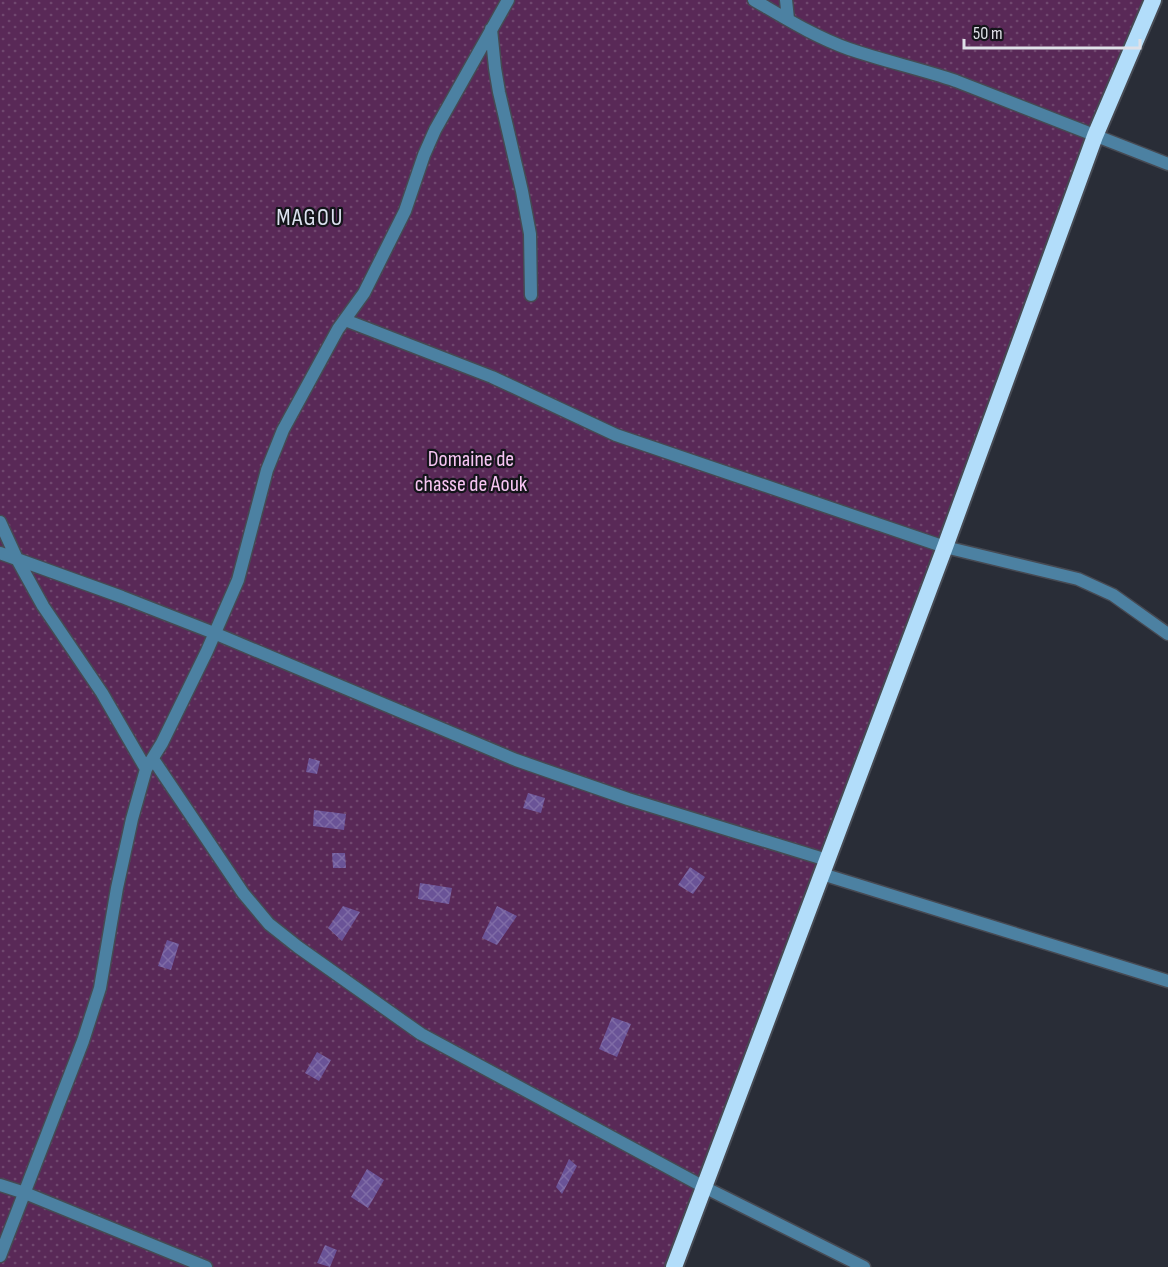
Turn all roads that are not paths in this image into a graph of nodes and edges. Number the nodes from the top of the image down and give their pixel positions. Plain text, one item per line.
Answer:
1 (508, 0) edge
2 (754, 0) edge
3 (786, 0) edge
4 (1150, 3) edge
5 (788, 19) junction
6 (491, 29) junction
7 (1095, 136) junction
8 (1168, 165) edge
9 (531, 295) dead end
10 (345, 320) junction
11 (0, 522) edge
12 (945, 547) junction
13 (0, 553) edge
14 (17, 559) junction
15 (214, 633) junction
16 (1168, 634) edge
17 (149, 764) junction
18 (824, 867) junction
19 (1168, 981) edge
20 (0, 1185) edge
21 (704, 1187) junction
22 (25, 1193) junction
23 (0, 1256) edge
24 (206, 1267) edge
25 (674, 1267) edge
26 (864, 1267) edge

1 - 6 street
2 - 5 street
3 - 5 street
4 - 7 highway
5 - 7 street
6 - 9 street
6 - 10 street
7 - 8 street
7 - 12 highway
10 - 12 street
10 - 15 street
11 - 14 street
12 - 16 street
12 - 18 highway
13 - 14 street
14 - 15 street
14 - 17 street
15 - 17 street
15 - 18 street
17 - 21 street
17 - 22 street
18 - 19 street
18 - 21 highway
20 - 22 street
21 - 25 highway
21 - 26 street
22 - 23 street
22 - 24 street

